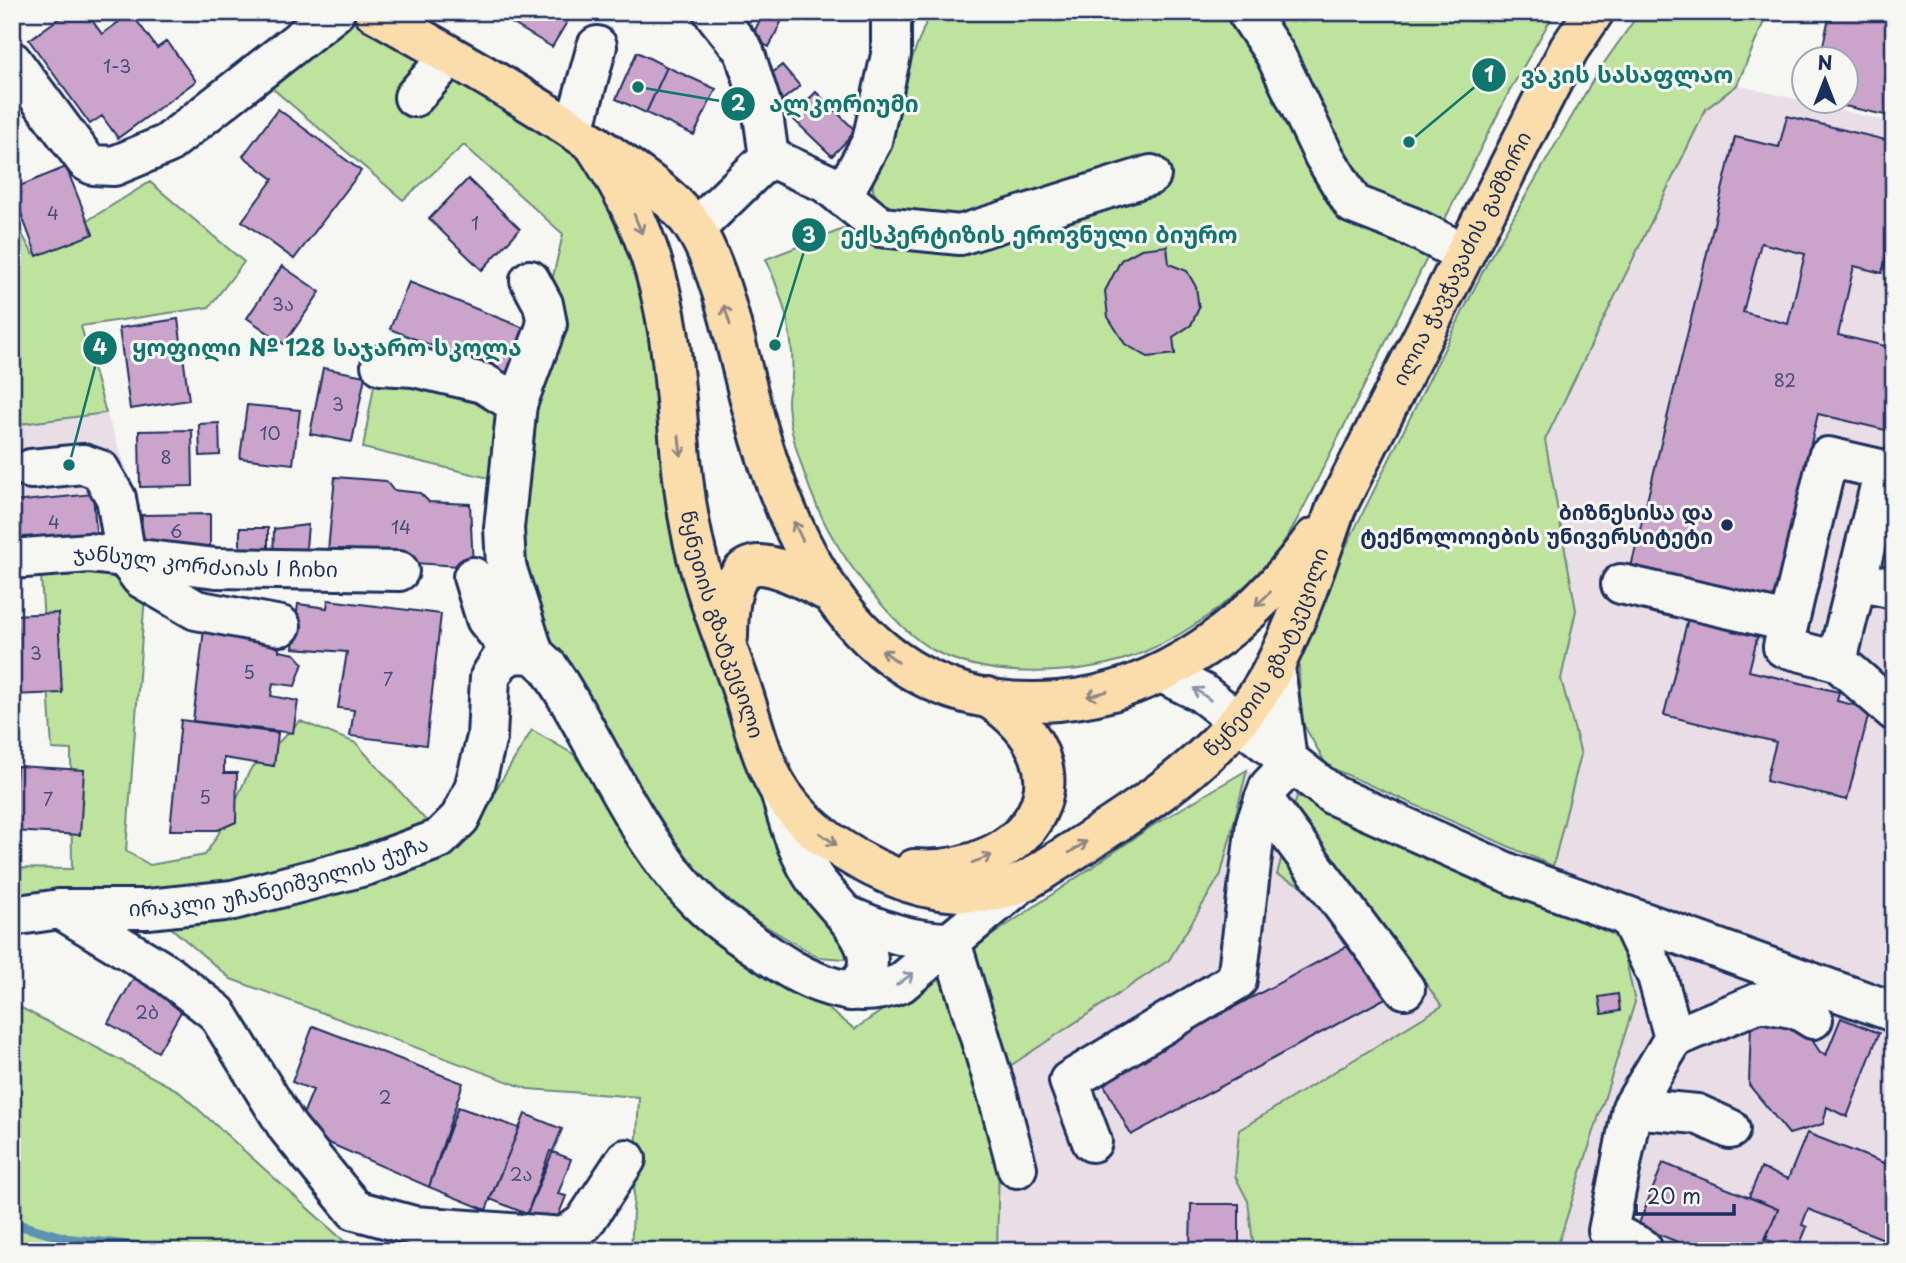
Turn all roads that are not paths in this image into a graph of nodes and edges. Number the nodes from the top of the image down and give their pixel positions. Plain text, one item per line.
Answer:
1 (335, 12) edge
2 (374, 12) edge
3 (713, 12) edge
4 (1247, 12) edge
5 (1594, 12) edge
6 (892, 25) edge
7 (597, 46) dead end
8 (450, 56) junction
9 (12, 61) edge
10 (414, 97) dead end
11 (583, 136) junction
12 (769, 157) junction
13 (1151, 175) dead end
14 (842, 196) junction
15 (695, 229) junction
16 (1463, 253) junction
17 (530, 280) dead end
18 (381, 365) dead end
19 (517, 404) junction
20 (32, 469) dead end
21 (1336, 508) junction
22 (126, 558) junction
23 (12, 559) edge
24 (399, 571) dead end
25 (472, 577) dead end
26 (1857, 581) junction
27 (1621, 584) dead end
28 (1894, 589) edge
29 (828, 592) junction
30 (1788, 622) junction
31 (281, 626) dead end
32 (728, 649) junction
33 (523, 654) junction
34 (1837, 661) junction
35 (1275, 667) junction
36 (1162, 673) junction
37 (987, 697) junction
38 (1894, 710) edge
39 (1237, 722) junction
40 (1289, 762) junction
41 (780, 792) junction
42 (1264, 800) junction
43 (866, 865) junction
44 (1021, 883) junction
45 (60, 909) junction
46 (12, 916) edge
47 (848, 916) junction
48 (1630, 919) junction
49 (951, 942) junction
50 (1405, 989) dead end
51 (850, 990) junction
52 (1894, 1012) edge
53 (1814, 1019) dead end
54 (1671, 1044) junction
55 (1632, 1108) junction
56 (1092, 1142) dead end
57 (626, 1158) dead end
58 (1017, 1168) dead end
59 (1643, 1248) dead end

1 - 9 street
2 - 8 main road, წყნეთის გზატკეცილი
3 - 12 street
4 - 16 street
5 - 16 main road, ილია ჭავჭავაძის გამზირი
6 - 14 street
7 - 11 street
8 - 10 street
8 - 11 main road, წყნეთის გზატკეცილი
11 - 15 main road, წყნეთის გზატკეცილი
11 -> 32 main road, წყნეთის გზატკეცილი
12 - 14 street
12 - 15 street
13 - 14 street
29 -> 15 main road, წყნეთის გზატკეცილი
16 - 21 main road, ილია ჭავჭავაძის გამზირი
17 - 19 street
18 - 19 street
19 - 33 street
20 - 22 street
21 - 35 main road, წყნეთის გზატკეცილი
21 -> 36 main road, წყნეთის გზატკეცილი
22 - 23 street, ჯანსულ კორძაიას I ჩიხი
22 - 24 street, ჯანსულ კორძაიას I ჩიხი
22 - 31 street
25 - 33 street
26 - 28 street
26 - 30 street
26 - 34 street
27 - 30 street
29 - 32 main road
37 -> 29 main road, წყნეთის გზატკეცილი
30 - 34 street
32 - 41 main road, წყნეთის გზატკეცილი
33 - 45 street, ირაკლი უჩანეიშვილის ქუჩა
33 - 51 street
34 - 38 street
35 - 39 main road, წყნეთის გზატკეცილი
35 - 40 street
36 -> 37 main road, წყნეთის გზატკეცილი
39 -> 36 street
43 -> 37 main road
39 - 40 street
44 -> 39 main road, წყნეთის გზატკეცილი
40 - 42 street
40 - 48 street
41 -> 43 main road, წყნეთის გზატკეცილი
41 - 47 street
42 - 50 street
42 - 56 street
43 - 44 main road, წყნეთის გზატკეცილი
44 - 49 street
45 - 46 street, ირაკლი უჩანეიშვილის ქუჩა
45 - 57 street
47 - 49 street
47 - 51 street
48 - 52 street
48 - 54 street
51 -> 49 street
49 - 58 street
53 - 54 street
54 - 55 street
54 - 55 street
55 - 59 street

